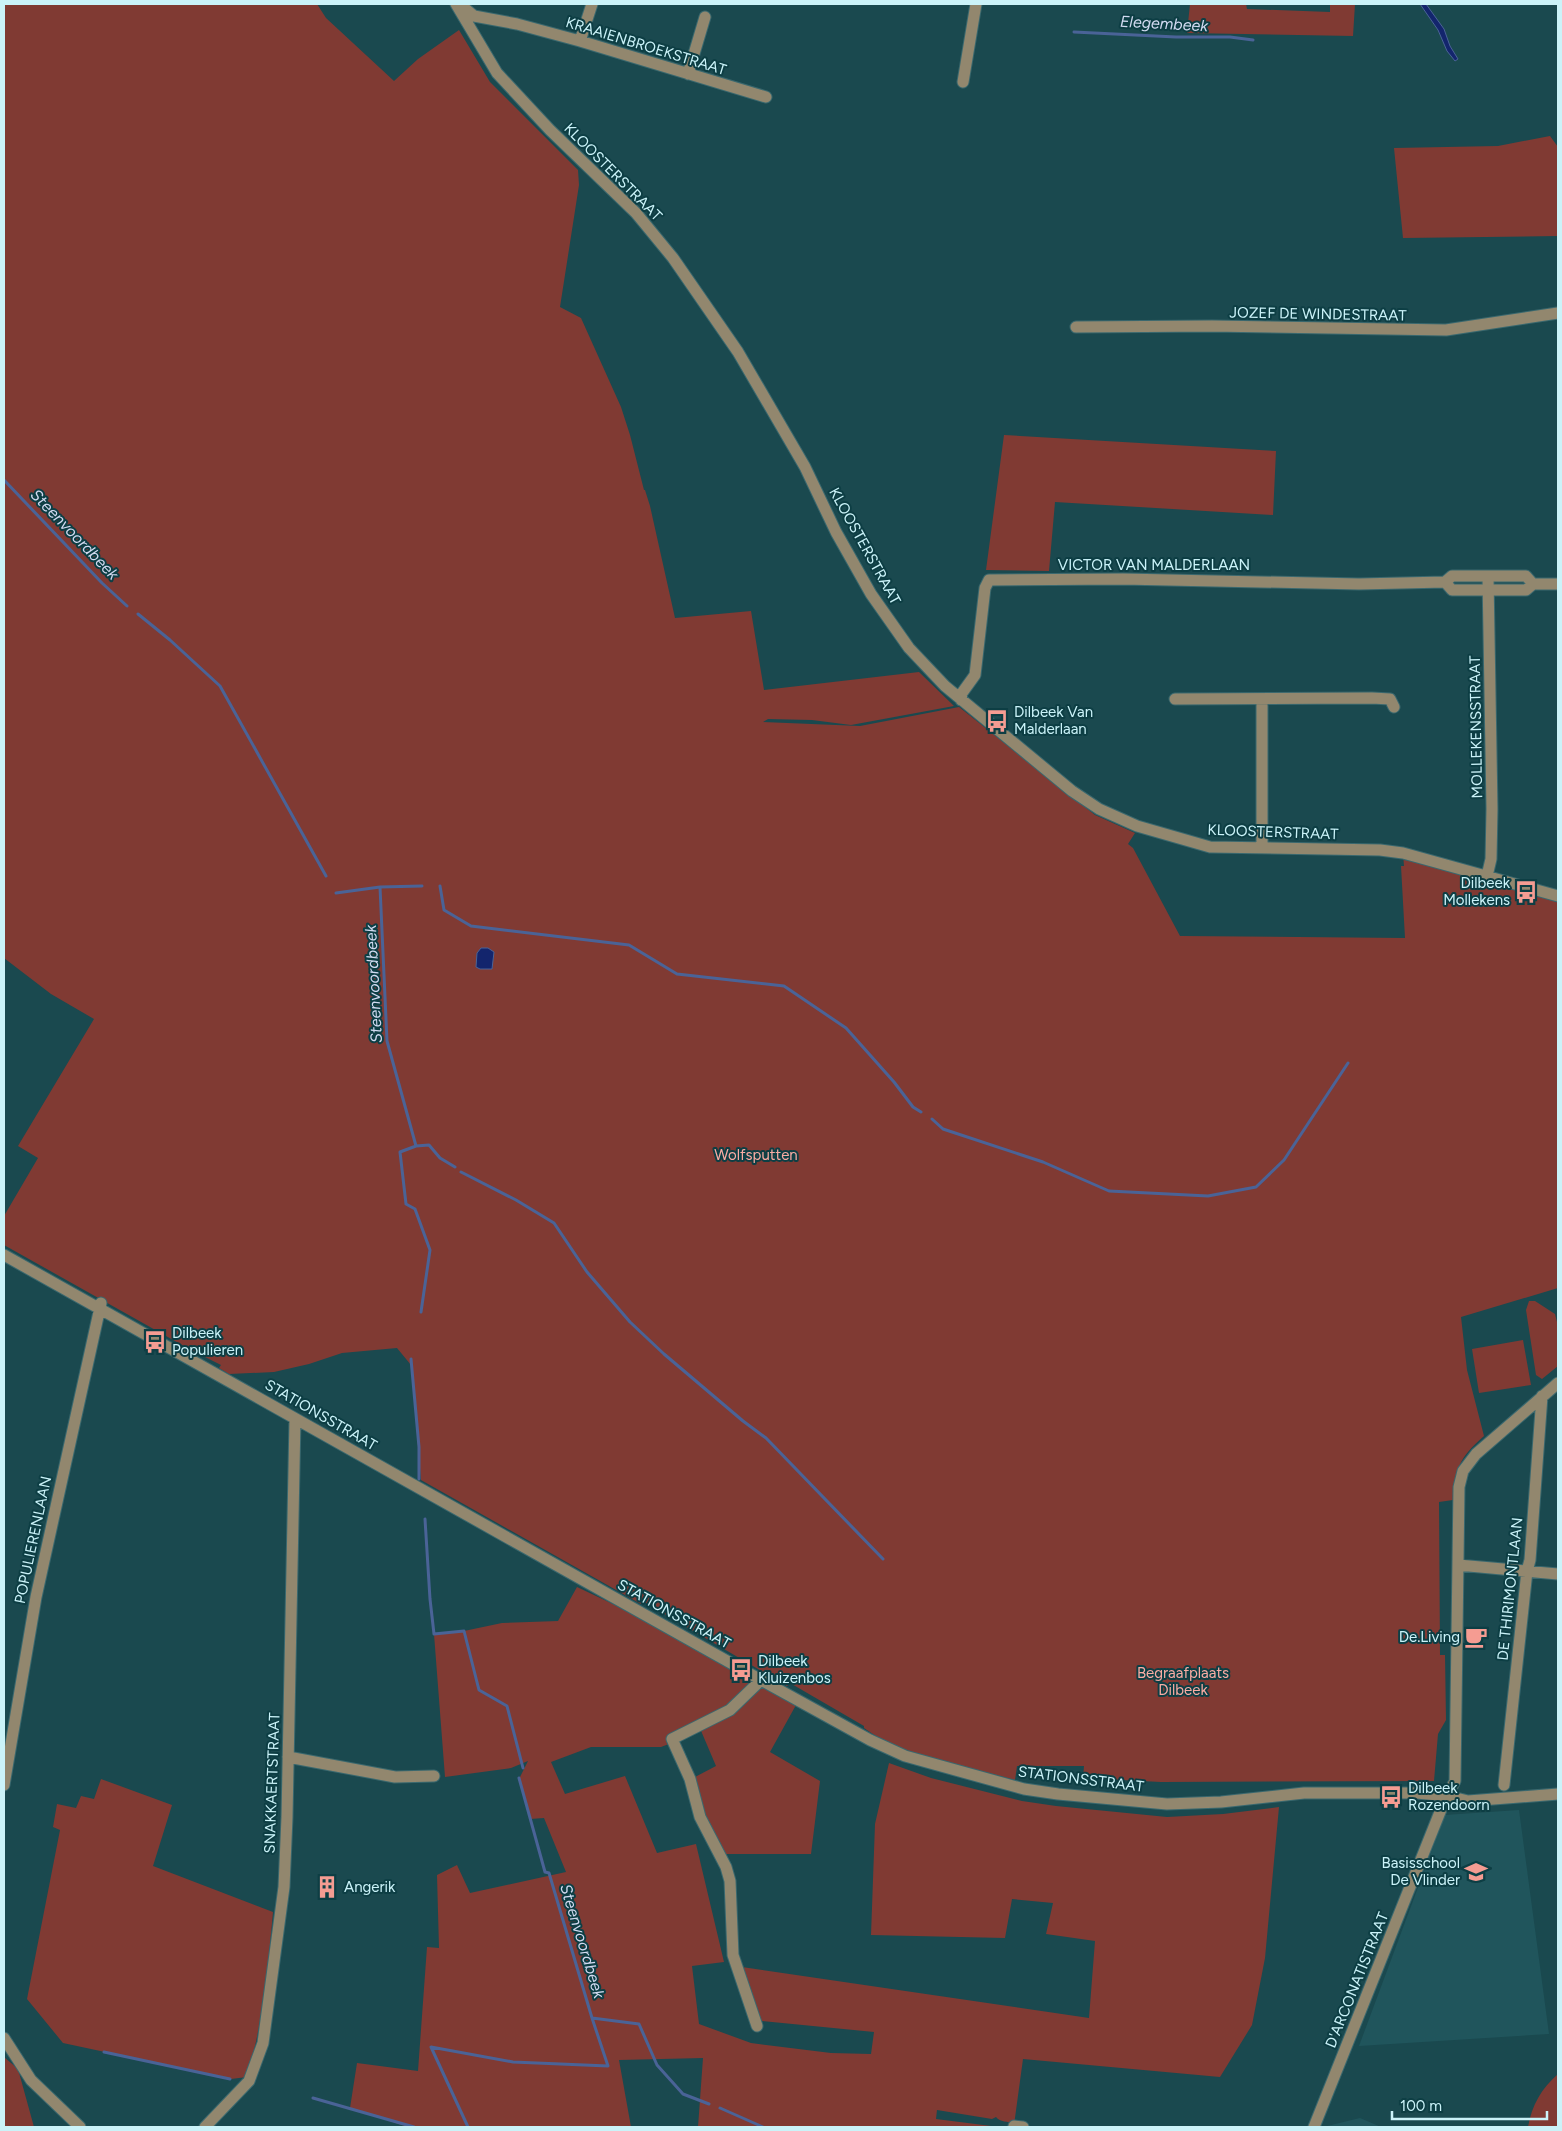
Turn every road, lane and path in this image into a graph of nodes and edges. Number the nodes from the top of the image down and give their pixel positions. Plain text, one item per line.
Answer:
1 (592, 4) edge
2 (976, 4) edge
3 (460, 5) edge
4 (705, 17) dead end
5 (580, 41) junction
6 (688, 74) junction
7 (963, 82) dead end
8 (766, 97) dead end
9 (1558, 313) edge
10 (1076, 327) dead end
11 (1489, 583) junction
12 (1558, 584) edge
13 (1175, 698) dead end
14 (1262, 699) junction
15 (961, 700) junction
16 (1394, 707) dead end
17 (1262, 847) junction
18 (1487, 876) junction
19 (1558, 896) edge
20 (4, 1255) edge
21 (100, 1306) junction
22 (1558, 1383) edge
23 (1542, 1396) junction
24 (295, 1419) junction
25 (1458, 1565) junction
26 (1527, 1571) junction
27 (1558, 1574) edge
28 (762, 1680) junction
29 (288, 1757) junction
30 (434, 1776) dead end
31 (4, 1784) edge
32 (1504, 1785) dead end
33 (1558, 1794) edge
34 (1448, 1796) junction
35 (757, 2026) dead end
36 (4, 2038) edge
37 (80, 2127) edge
38 (205, 2127) edge
39 (1314, 2127) edge

1 - 5 street
2 - 7 street
3 - 5 street, KRAAIENBROEKSTRAAT
3 - 15 street, KLOOSTERSTRAAT
4 - 6 street
5 - 6 street, KRAAIENBROEKSTRAAT
6 - 8 street, KRAAIENBROEKSTRAAT
9 - 10 street, JOZEF DE WINDESTRAAT
11 - 12 street, VICTOR VAN MALDERLAAN
11 - 15 street, VICTOR VAN MALDERLAAN
11 - 18 street, MOLLEKENSSTRAAT
13 - 14 street
14 - 16 street
14 - 17 street
15 - 17 street, KLOOSTERSTRAAT
17 - 18 street, KLOOSTERSTRAAT
18 - 19 street, KLOOSTERSTRAAT
20 - 21 street, STATIONSSTRAAT
21 - 24 street, STATIONSSTRAAT
21 - 31 street, POPULIERENLAAN
22 - 23 street, D'ARCONATISTRAAT
23 - 25 street, D'ARCONATISTRAAT
23 - 26 street, DE THIRIMONTLAAN
24 - 28 street, STATIONSSTRAAT
24 - 29 street, SNAKKAERTSTRAAT
25 - 26 street
25 - 34 street, D'ARCONATISTRAAT
26 - 27 street
26 - 32 street, DE THIRIMONTLAAN
28 - 34 street, STATIONSSTRAAT
28 - 35 street
29 - 30 street
29 - 38 street, SNAKKAERTSTRAAT
33 - 34 street, STATIONSSTRAAT
34 - 39 street, D'ARCONATISTRAAT
36 - 37 street

